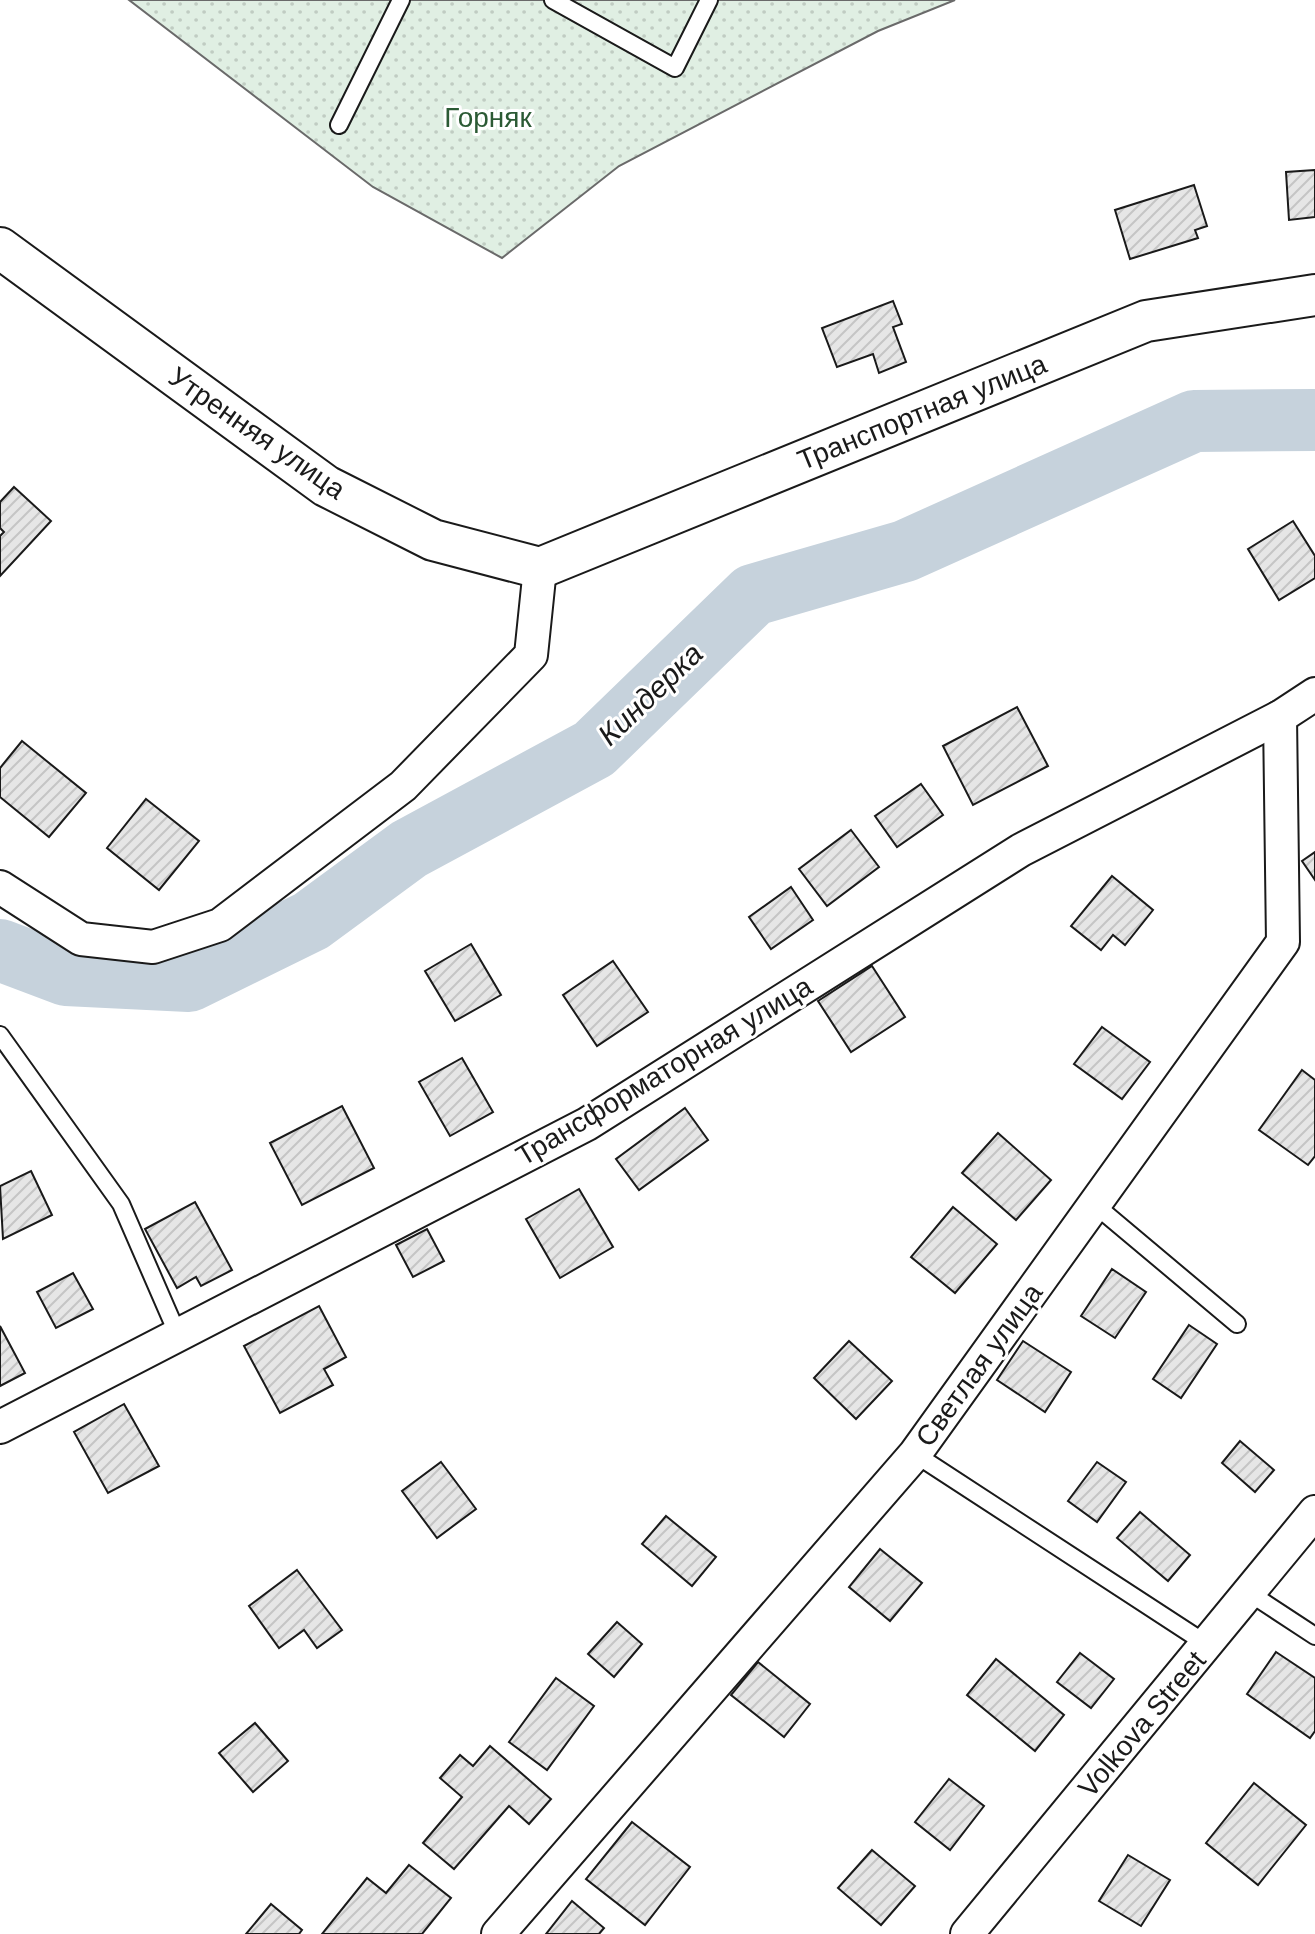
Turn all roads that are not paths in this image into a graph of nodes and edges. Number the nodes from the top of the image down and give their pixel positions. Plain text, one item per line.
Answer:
1 (401, 0) edge
2 (553, 0) edge
3 (709, 0) edge
4 (339, 125) dead end
5 (0, 248) edge
6 (1315, 295) edge
7 (540, 568) junction
8 (1315, 694) edge
9 (1280, 717) junction
10 (0, 887) edge
11 (0, 1035) edge
12 (1094, 1204) junction
13 (1237, 1324) dead end
14 (178, 1335) junction
15 (0, 1427) edge
16 (915, 1454) junction
17 (1315, 1512) edge
18 (1251, 1594) junction
19 (1315, 1636) edge
20 (1208, 1645) junction
21 (498, 1934) edge
22 (967, 1934) edge

1 - 4 lane
2 - 3 lane
5 - 7 street, Утренняя улица
6 - 7 street, Транспортная улица
7 - 10 street
8 - 9 street, Трансформаторная улица
9 - 12 street, Светлая улица
9 - 14 street, Трансформаторная улица
11 - 14 lane
12 - 13 lane
12 - 16 street, Светлая улица
14 - 15 street, Трансформаторная улица
16 - 20 lane
16 - 21 street, Светлая улица
17 - 18 street, Volkova Street
18 - 19 lane
18 - 20 street, Volkova Street
20 - 22 street, Volkova Street

